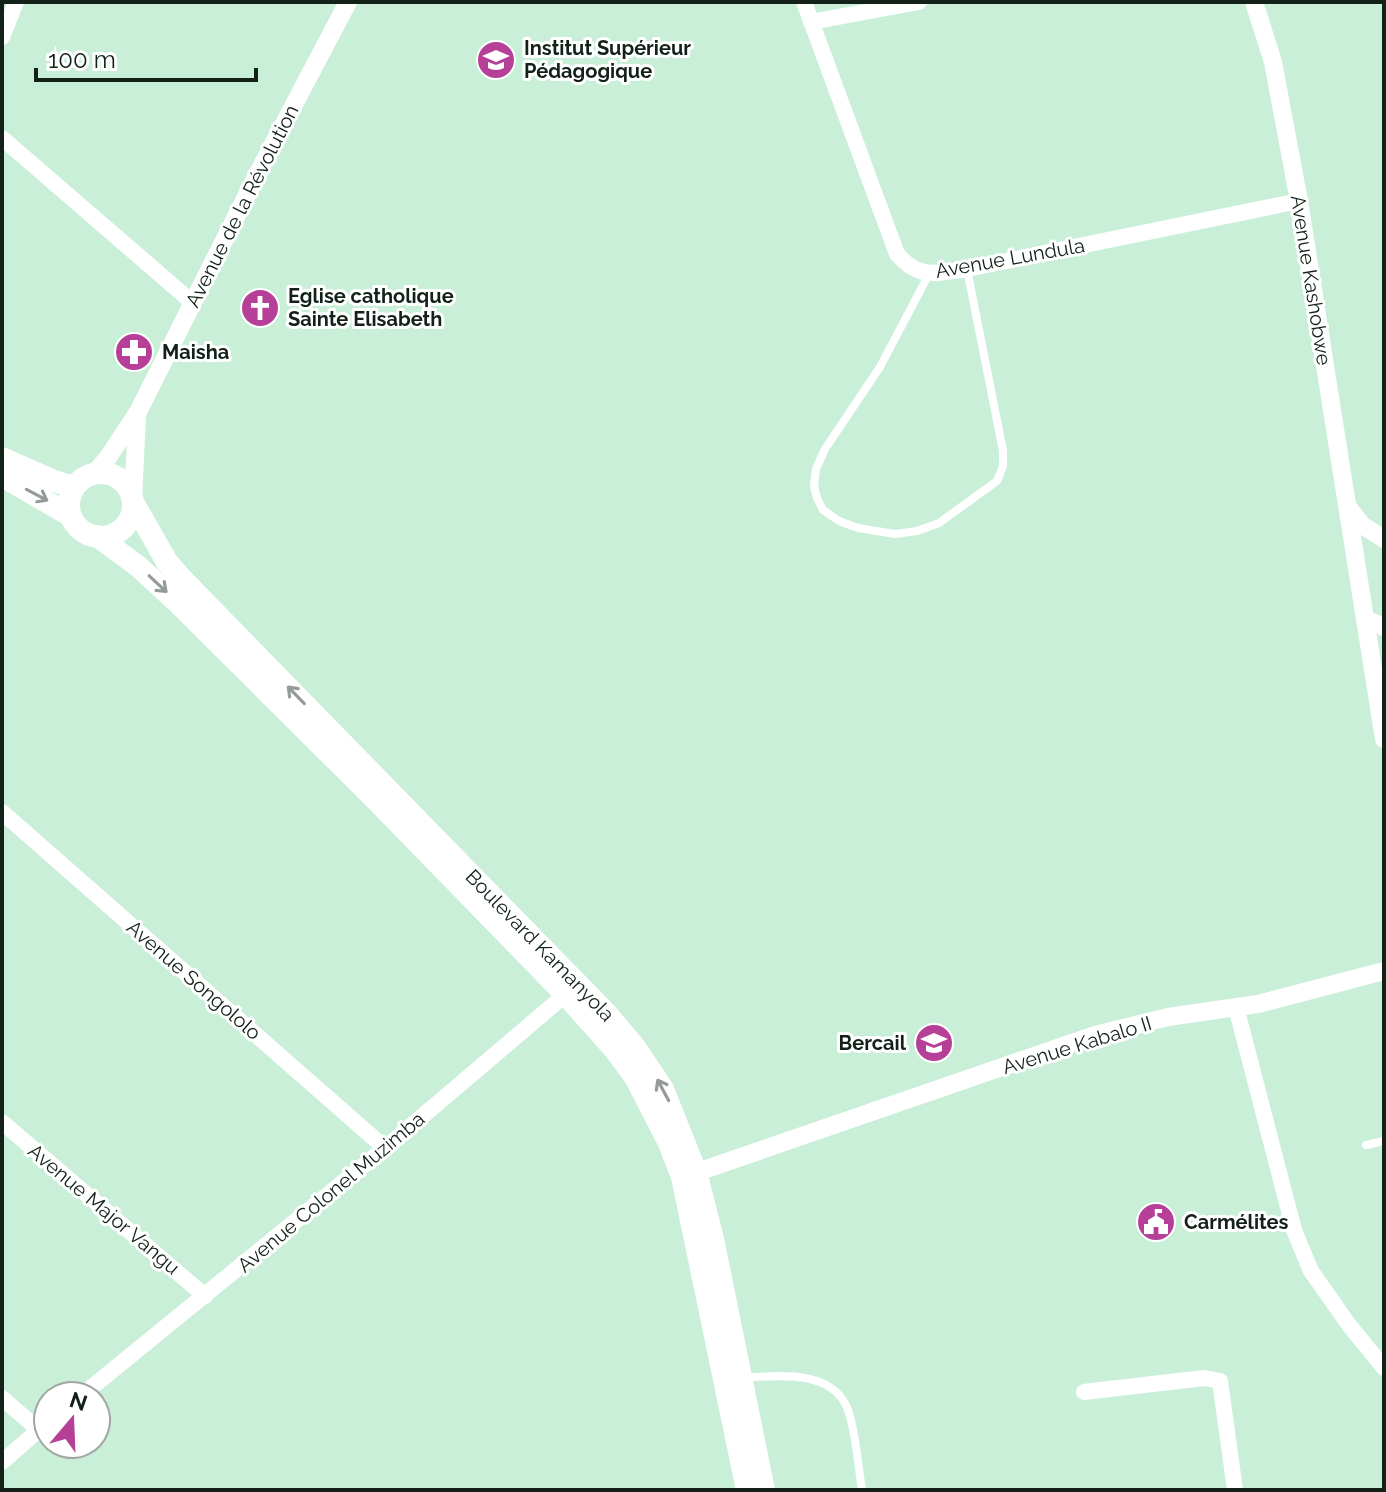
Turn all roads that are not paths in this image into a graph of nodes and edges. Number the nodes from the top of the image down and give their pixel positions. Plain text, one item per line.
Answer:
1 (16, 2) edge
2 (348, 2) edge
3 (804, 2) edge
4 (919, 2) edge
5 (1254, 2) edge
6 (811, 22) junction
7 (2, 37) edge
8 (2, 138) edge
9 (1299, 201) junction
10 (967, 269) junction
11 (929, 274) junction
12 (193, 303) junction
13 (138, 412) junction
14 (2, 458) edge
15 (94, 474) junction
16 (2, 476) edge
17 (74, 487) junction
18 (133, 500) junction
19 (1347, 507) junction
20 (71, 516) junction
21 (97, 536) junction
22 (1384, 540) edge
23 (1356, 561) junction
24 (1365, 619) junction
25 (1384, 627) edge
26 (326, 738) junction
27 (1384, 739) edge
28 (2, 812) edge
29 (1384, 971) edge
30 (572, 989) junction
31 (1236, 1007) junction
32 (2, 1122) edge
33 (1384, 1141) edge
34 (1366, 1145) dead end
35 (385, 1148) junction
36 (689, 1174) junction
37 (205, 1296) junction
38 (1384, 1368) edge
39 (733, 1379) junction
40 (101, 1380) edge
41 (1084, 1392) dead end
42 (2, 1398) edge
43 (32, 1418) edge
44 (32, 1436) edge
45 (2, 1462) edge
46 (747, 1490) edge
47 (764, 1490) edge
48 (862, 1490) edge
49 (1235, 1490) edge

1 - 7 street
2 - 12 street, Avenue de la Révolution
3 - 6 street, Avenue Lundula
4 - 6 street
5 - 9 street, Avenue Kashobwe
6 - 11 street, Avenue Lundula
8 - 12 street
9 - 10 street, Avenue Lundula
9 - 19 street, Avenue Kashobwe
10 - 11 street, Avenue Lundula
10 - 11 lane
12 - 13 street, Avenue de la Révolution
13 - 15 street, Avenue de la Révolution
13 - 18 street
14 - 17 main road
15 - 17 main road
15 - 18 main road
16 -> 20 main road
17 - 20 main road
18 - 21 main road
26 -> 18 main road, Boulevard Kamanyola
19 - 22 street
19 - 23 street, Avenue Kashobwe
20 - 21 main road
21 -> 26 main road, Boulevard Kamanyola
22 - 23 street
23 - 24 street, Avenue Kashobwe
24 - 25 street
24 - 27 street, Avenue Kashobwe
26 - 30 main road, Boulevard Kamanyola
28 - 35 street, Avenue Songololo
29 - 31 street, Avenue Kabalo II
30 - 35 street, Avenue Colonel Muzimba
30 - 36 main road, Boulevard Kamanyola
31 - 36 street, Avenue Kabalo II
31 - 38 street
32 - 37 street, Avenue Major Vangu
33 - 34 lane
35 - 37 street, Avenue Colonel Muzimba
36 - 39 main road, Boulevard Kamanyola
37 - 40 street, Avenue Colonel Muzimba
39 - 46 main road, Boulevard Kamanyola
39 - 47 main road, Boulevard Kamanyola
39 - 48 lane
41 - 49 street
42 - 43 street
44 - 45 street

